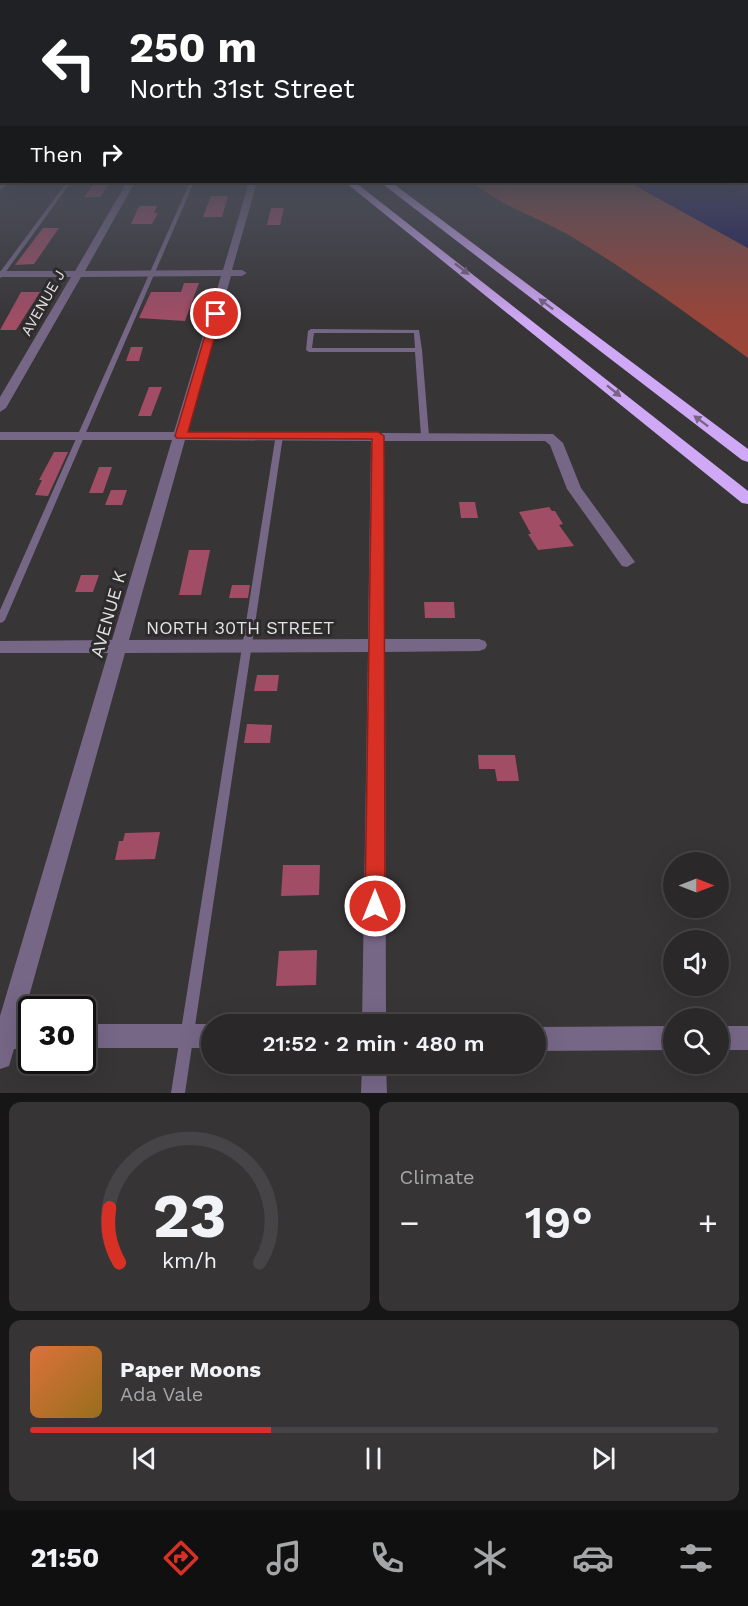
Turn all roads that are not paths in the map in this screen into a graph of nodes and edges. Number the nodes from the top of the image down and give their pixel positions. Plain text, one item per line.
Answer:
1 (40, 220) edge
2 (109, 220) edge
3 (175, 220) edge
4 (245, 220) edge
5 (398, 220) edge
6 (435, 220) edge
7 (78, 273) junction
8 (152, 273) junction
9 (235, 273) junction
10 (0, 274) edge
11 (419, 350) junction
12 (0, 408) edge
13 (0, 436) edge
14 (81, 436) junction
15 (181, 436) junction
16 (279, 436) junction
17 (378, 436) junction
18 (425, 436) junction
19 (748, 457) edge
20 (748, 499) edge
21 (627, 562) dead end
22 (0, 620) edge
23 (479, 645) dead end
24 (0, 647) edge
25 (118, 647) junction
26 (246, 647) junction
27 (376, 647) junction
28 (374, 1014) edge
29 (96, 1036) edge
30 (186, 1036) junction
31 (201, 1036) edge
32 (663, 1038) edge
33 (729, 1038) edge
34 (748, 1038) edge
35 (546, 1039) edge
36 (18, 1040) edge
37 (2, 1044) edge
38 (374, 1074) edge
39 (178, 1093) edge
40 (374, 1093) edge

1 - 10 lane
2 - 7 street, AVENUE J
3 - 8 lane
4 - 9 street, AVENUE K
5 -> 20 highway
19 -> 6 highway
7 - 8 street
7 - 10 street
7 - 12 street, AVENUE J
8 - 9 street
8 - 14 lane
9 - 15 street, AVENUE K
11 - 11 lane
11 - 18 lane
13 - 14 street
14 - 15 street
14 - 22 lane
15 - 16 street
15 - 25 street, AVENUE K
16 - 17 street
16 - 26 lane
17 - 18 street
17 - 27 street
18 - 21 street
23 - 27 street, NORTH 30TH STREET
24 - 25 street, NORTH 30TH STREET
25 - 26 street, NORTH 30TH STREET
25 - 37 street, AVENUE K
26 - 27 street, NORTH 30TH STREET
26 - 30 lane
27 - 28 street
29 - 30 street
30 - 31 street
30 - 39 lane
32 - 35 street
33 - 34 street
36 - 37 street
38 - 40 street

